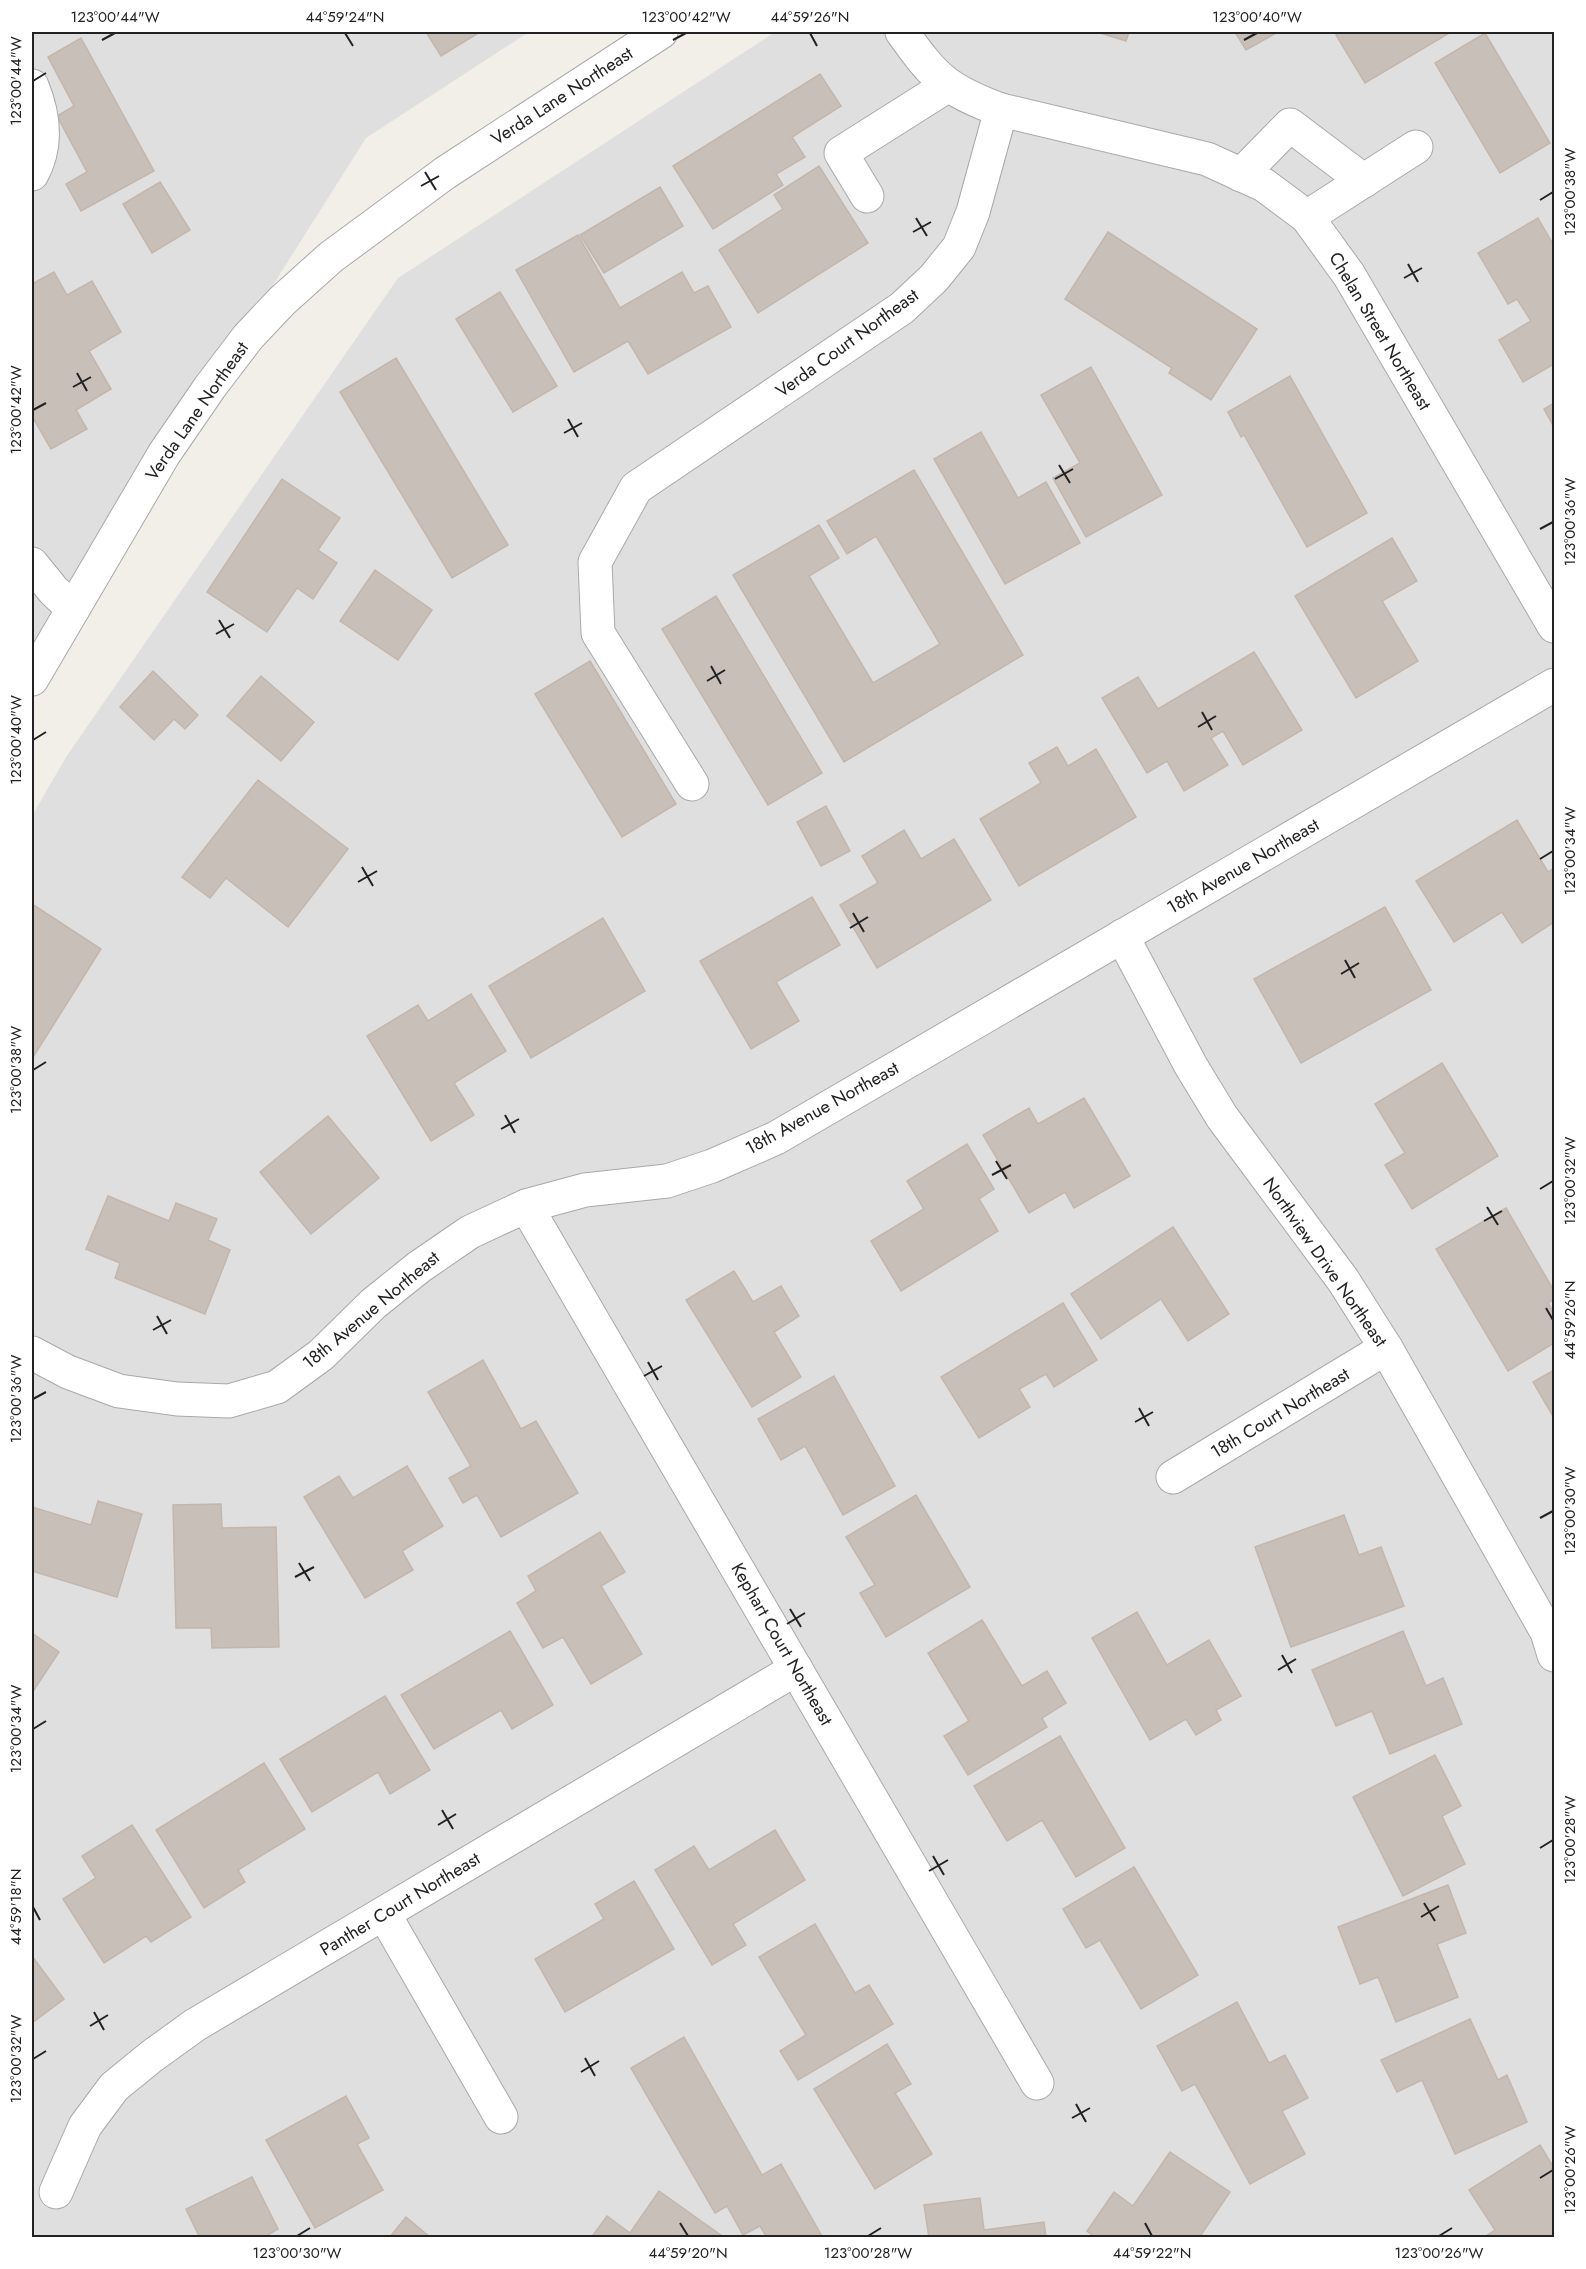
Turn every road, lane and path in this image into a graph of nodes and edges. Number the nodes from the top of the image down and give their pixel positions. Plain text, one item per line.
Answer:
1 (661, 32) edge
2 (902, 32) edge
3 (32, 86) edge
4 (946, 86) junction
5 (1000, 110) junction
6 (1416, 147) dead end
7 (32, 174) edge
8 (1241, 175) junction
9 (1364, 181) junction
10 (867, 196) dead end
11 (1307, 217) junction
12 (32, 564) edge
13 (73, 609) junction
14 (1554, 626) edge
15 (32, 679) edge
16 (1554, 685) edge
17 (692, 784) dead end
18 (1122, 936) junction
19 (526, 1206) junction
20 (1386, 1348) junction
21 (32, 1353) edge
22 (1173, 1477) dead end
23 (1554, 1655) edge
24 (796, 1669) junction
25 (384, 1914) junction
26 (1037, 2083) dead end
27 (501, 2116) dead end
28 (56, 2192) dead end

1 - 13 street, Verda Lane Northeast
2 - 4 street, Chelan Street Northeast
3 - 7 street
4 - 5 street, Chelan Street Northeast
4 - 10 street
5 - 8 street, Chelan Street Northeast
5 - 17 street, Verda Court Northeast
6 - 9 street
8 - 9 street
8 - 11 street, Chelan Street Northeast
9 - 11 street
11 - 14 street, Chelan Street Northeast
12 - 13 street
13 - 15 street, Verda Lane Northeast
16 - 18 street, 18th Avenue Northeast
18 - 19 street, 18th Avenue Northeast
18 - 20 street, Northview Drive Northeast
19 - 21 street, 18th Avenue Northeast
19 - 24 street, Kephart Court Northeast
20 - 22 street, 18th Court Northeast
20 - 23 street, Northview Drive Northeast
24 - 25 street, Panther Court Northeast
24 - 26 street, Kephart Court Northeast
25 - 27 street
25 - 28 street, Panther Court Northeast

